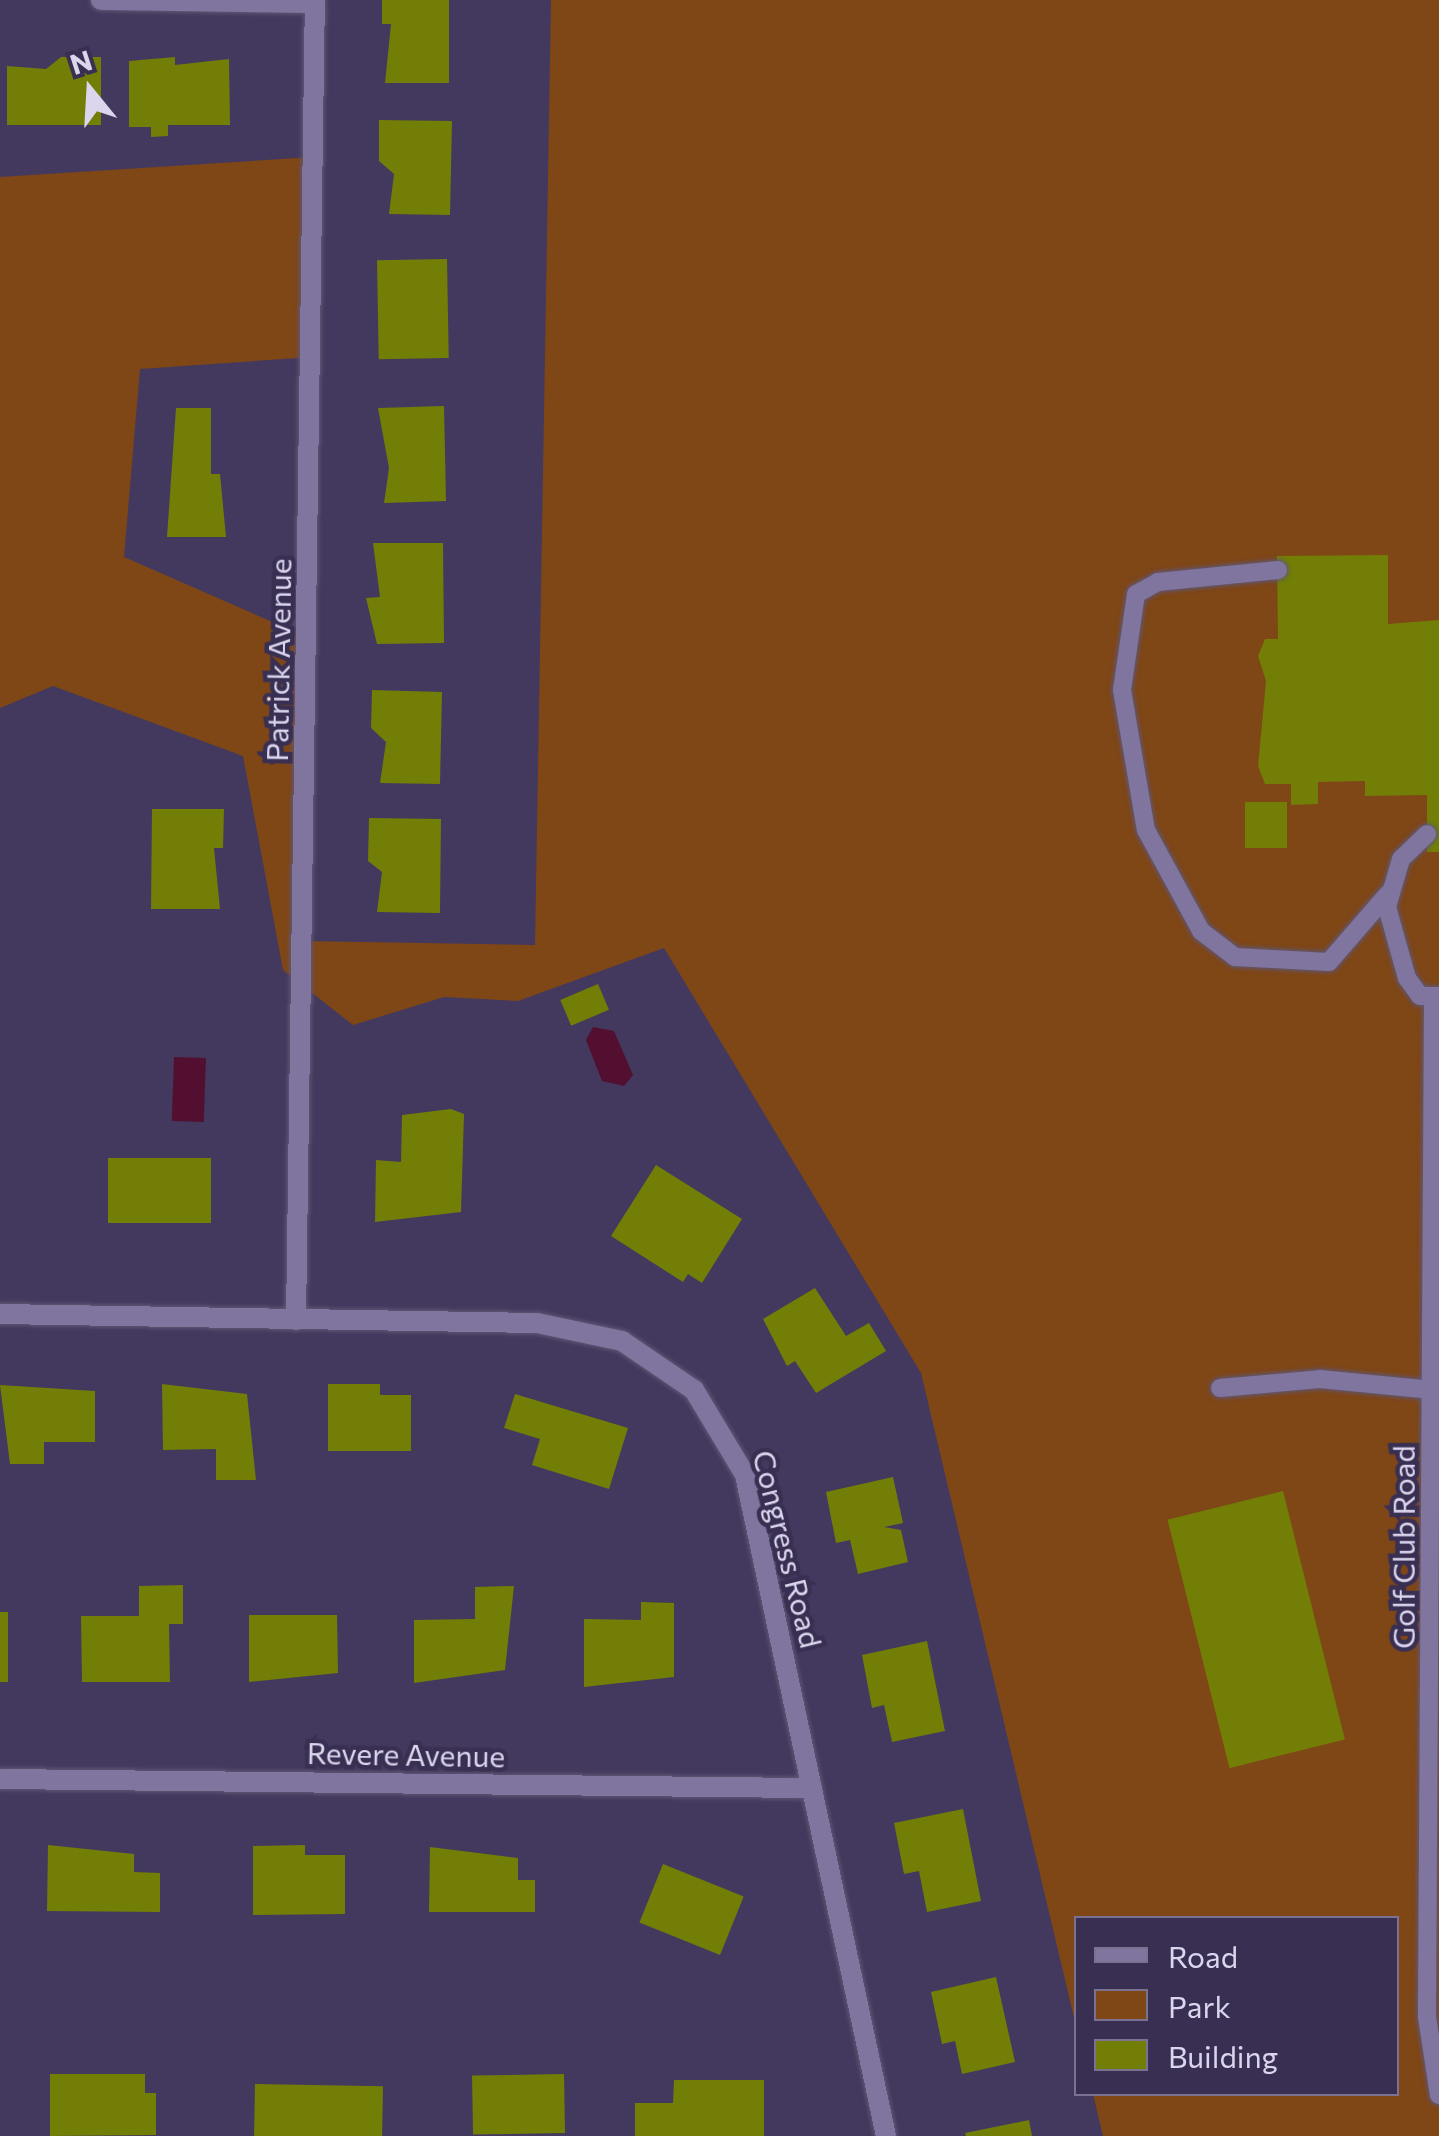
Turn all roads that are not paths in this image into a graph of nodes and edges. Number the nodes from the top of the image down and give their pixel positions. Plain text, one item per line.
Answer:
1 (101, 0) edge
2 (315, 2) edge
3 (1278, 570) dead end
4 (1427, 834) dead end
5 (1388, 894) junction
6 (1436, 998) edge
7 (1436, 1237) edge
8 (0, 1314) edge
9 (296, 1320) junction
10 (1220, 1388) dead end
11 (1432, 1390) junction
12 (1435, 1553) edge
13 (1434, 1730) edge
14 (0, 1779) edge
15 (812, 1788) junction
16 (1439, 2095) edge
17 (886, 2136) edge

1 - 2 street
2 - 9 street, Patrick Avenue
3 - 5 lane
4 - 5 lane
5 - 6 lane
6 - 7 lane, Golf Club Road
7 - 11 lane, Golf Club Road
8 - 9 street, Congress Road
9 - 15 street, Congress Road
10 - 11 lane
11 - 12 lane, Golf Club Road
12 - 13 lane, Golf Club Road
13 - 16 lane, Golf Club Road
14 - 15 street, Revere Avenue
15 - 17 street, Congress Road

